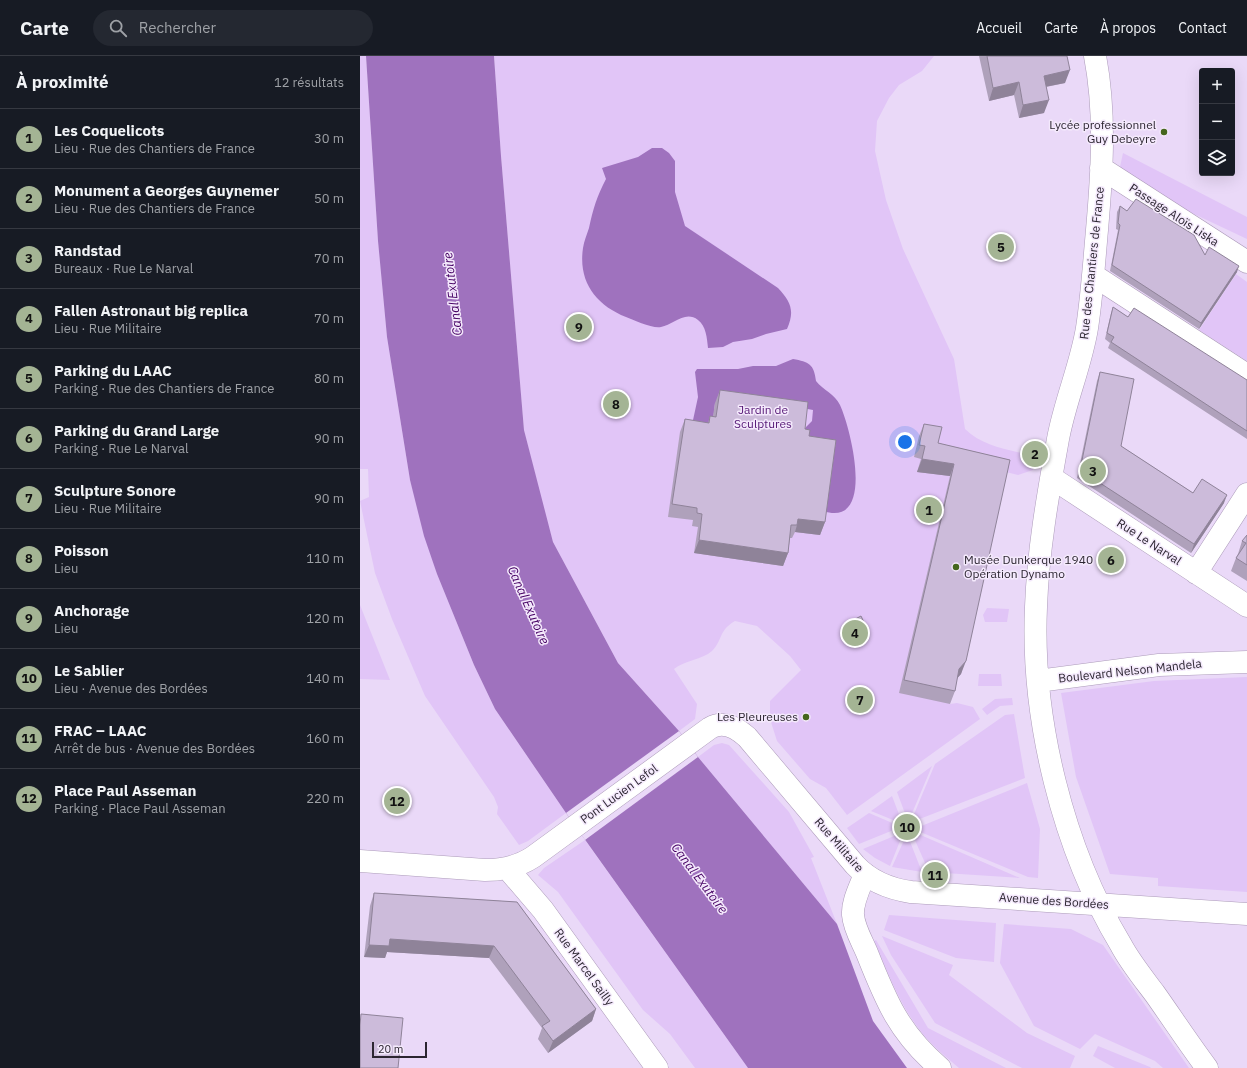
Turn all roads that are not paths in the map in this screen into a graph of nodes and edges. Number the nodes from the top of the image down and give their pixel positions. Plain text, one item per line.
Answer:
1 (1095, 56) edge
2 (1102, 168) junction
3 (1247, 262) edge
4 (1093, 275) junction
5 (1247, 375) edge
6 (1052, 478) junction
7 (1247, 494) edge
8 (1196, 573) junction
9 (1247, 606) edge
10 (1247, 662) edge
11 (1038, 681) junction
12 (706, 731) joint
13 (360, 861) edge
14 (507, 868) junction
15 (865, 874) junction
16 (1099, 903) junction
17 (1247, 914) edge
18 (657, 1068) edge
19 (940, 1068) edge
20 (1207, 1068) edge

1 - 2 street, Rue des Chantiers de France
2 - 3 street, Passage Aloïs Liska
2 - 4 street, Rue des Chantiers de France
4 - 5 street
4 - 6 street, Rue des Chantiers de France
6 - 8 street, Rue Le Narval
6 - 11 street, Rue des Chantiers de France
7 - 8 street
8 - 9 street, Rue Le Narval
10 - 11 street, Boulevard Nelson Mandela
11 - 16 street, Rue des Chantiers de France
12 - 14 street, Pont Lucien Lefol
12 - 15 street, Rue Militaire
13 - 14 street, Pont Lucien Lefol
14 - 18 street, Rue Marcel Sailly
15 - 16 street, Avenue des Bordées
15 - 19 street, Rue Militaire
16 - 17 street, Avenue des Bordées
16 - 20 street, Rue des Chantiers de France

